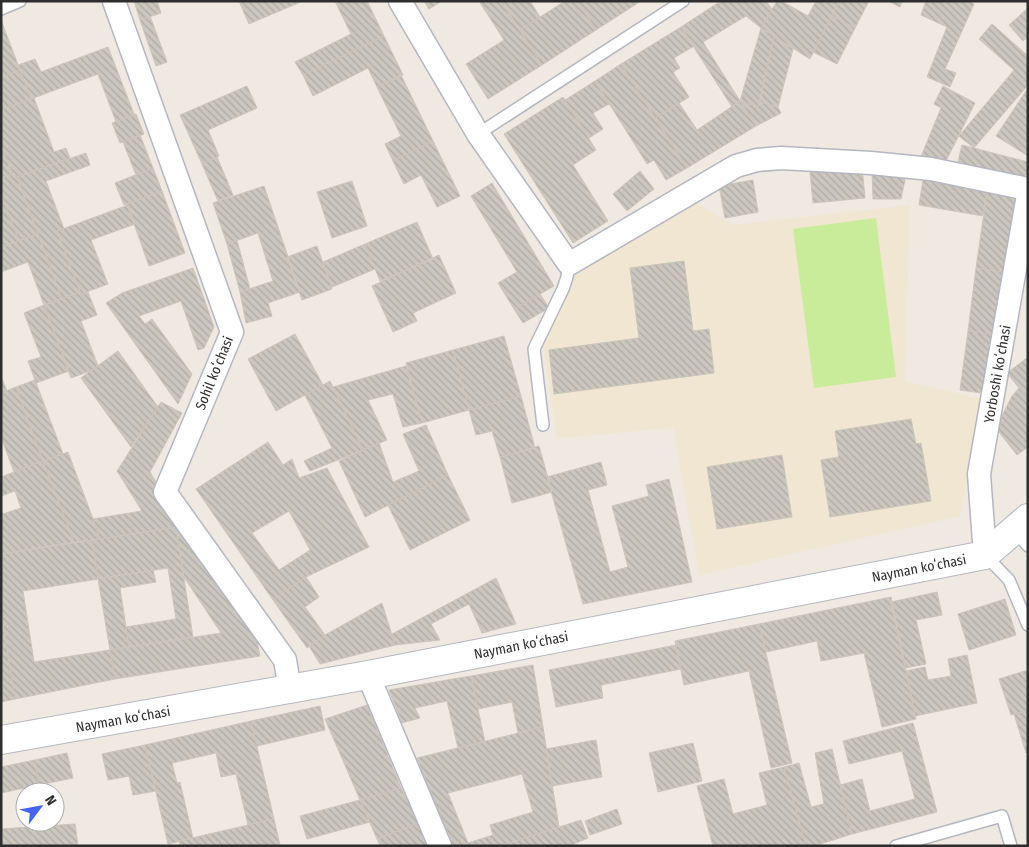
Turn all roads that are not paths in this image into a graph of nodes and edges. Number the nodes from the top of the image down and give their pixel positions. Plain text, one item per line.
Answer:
1 (20, 1) edge
2 (114, 1) edge
3 (400, 1) edge
4 (683, 1) edge
5 (1, 8) edge
6 (478, 134) junction
7 (1028, 189) edge
8 (1028, 195) edge
9 (569, 264) junction
10 (543, 425) dead end
11 (1023, 531) edge
12 (985, 555) junction
13 (1028, 625) edge
14 (368, 674) junction
15 (290, 689) junction
16 (1, 740) edge
17 (440, 846) edge
18 (896, 846) edge
19 (1011, 846) edge

1 - 5 lane
2 - 15 street, Sohil koʻchasi
3 - 6 street
4 - 6 lane
6 - 9 street
7 - 9 street
8 - 12 street, Yorboshi koʻchasi
9 - 10 lane
11 - 12 main road, Nayman koʻchasi
12 - 13 lane
12 - 14 main road, Nayman koʻchasi
14 - 15 main road, Nayman koʻchasi
14 - 17 street
15 - 16 main road, Nayman koʻchasi
18 - 19 lane

